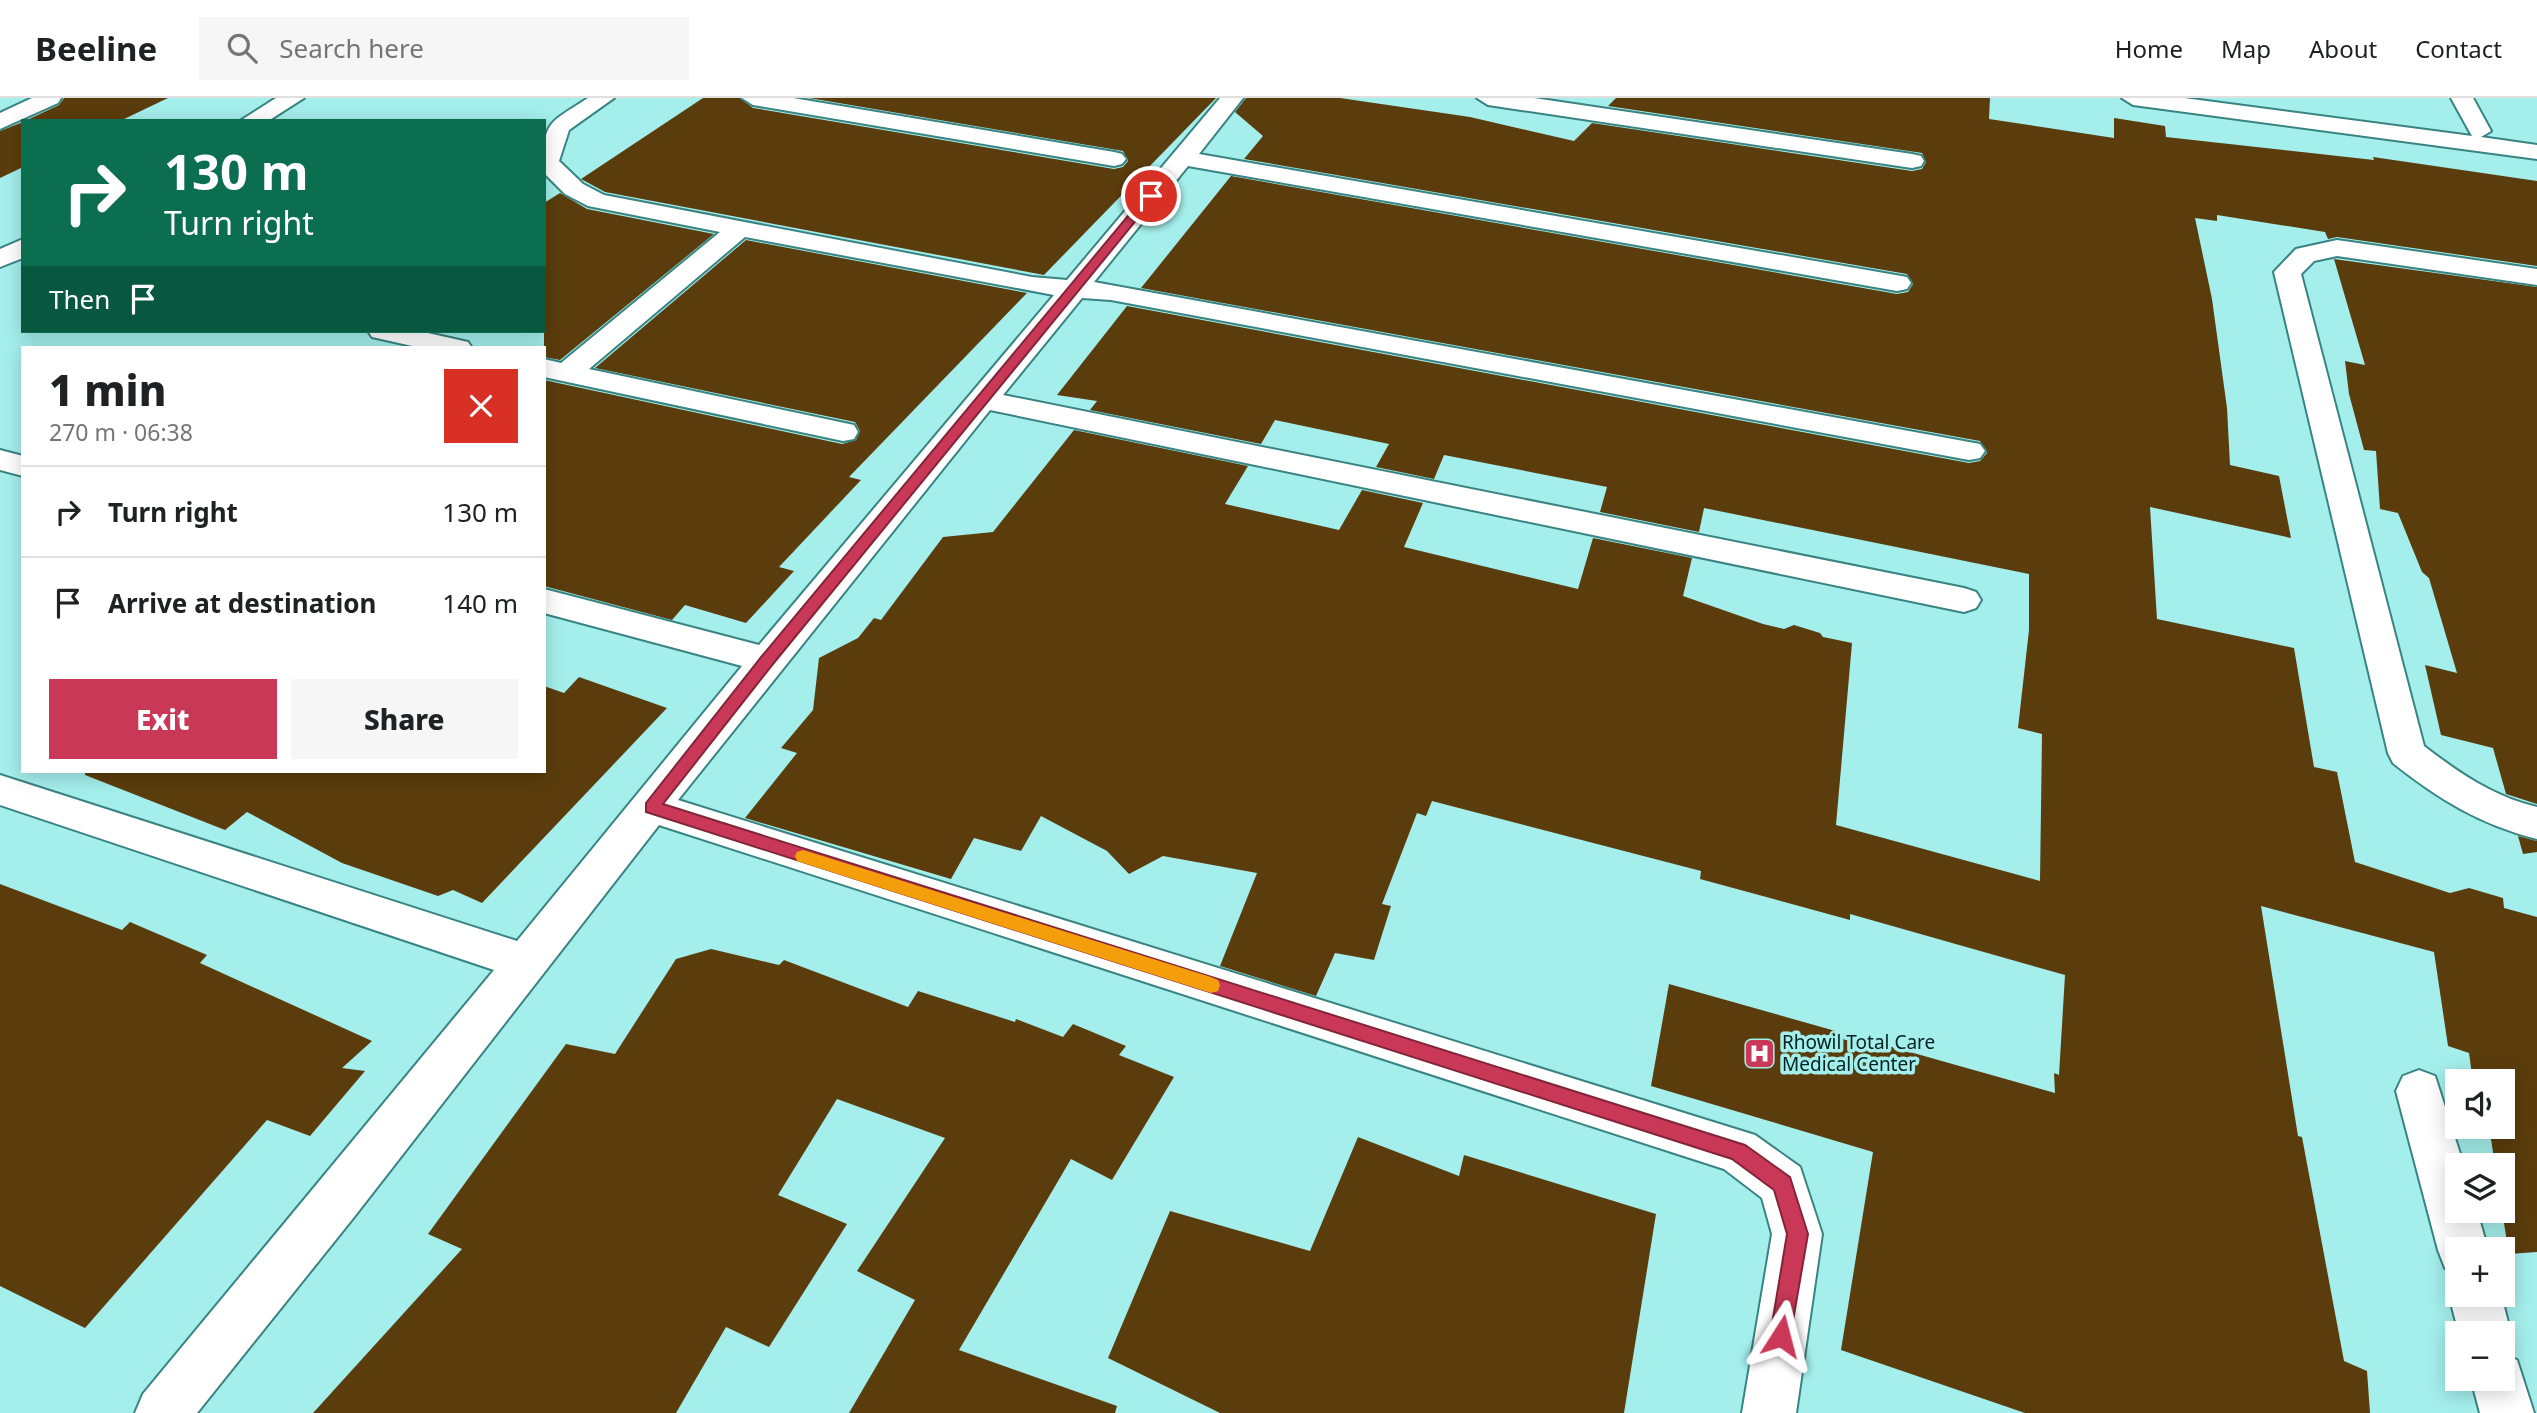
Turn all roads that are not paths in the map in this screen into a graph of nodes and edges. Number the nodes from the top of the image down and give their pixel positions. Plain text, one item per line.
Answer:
1 (50, 98) edge
2 (293, 98) edge
3 (603, 98) edge
4 (753, 98) edge
5 (1232, 98) edge
6 (1488, 98) edge
7 (2133, 98) edge
8 (2231, 98) edge
9 (2462, 98) edge
10 (255, 119) edge
11 (0, 122) edge
12 (0, 131) edge
13 (2479, 131) junction
14 (21, 135) edge
15 (2537, 138) edge
16 (2537, 152) edge
17 (1114, 159) dead end
18 (1182, 159) junction
19 (1912, 161) dead end
20 (741, 228) junction
21 (21, 248) edge
22 (0, 259) edge
23 (2537, 277) edge
24 (1896, 284) dead end
25 (1072, 289) junction
26 (391, 333) edge
27 (449, 346) edge
28 (555, 371) edge
29 (983, 400) junction
30 (843, 432) dead end
31 (1969, 451) dead end
32 (0, 460) edge
33 (21, 465) edge
34 (1964, 600) dead end
35 (546, 602) edge
36 (767, 660) junction
37 (0, 790) edge
38 (652, 807) junction
39 (2537, 823) edge
40 (524, 962) junction
41 (2419, 1091) dead end
42 (2459, 1237) edge
43 (2501, 1391) edge
44 (162, 1413) edge
45 (1769, 1413) edge
46 (2507, 1413) edge

1 - 11 street
2 - 10 street
3 - 20 street
4 - 17 street
5 - 18 street
6 - 19 street
7 - 16 street
8 - 13 street
9 - 13 street
12 - 14 street
13 - 15 street
18 - 24 street
18 - 25 street
20 - 25 street
20 - 28 street
21 - 22 street
23 - 39 street
25 - 29 street
25 - 31 street
26 - 27 street
28 - 30 street
29 - 34 street
29 - 36 street
32 - 33 street
35 - 36 street
36 - 38 street
37 - 40 street
38 - 40 street
38 - 45 street
40 - 44 street
41 - 42 street
43 - 46 street

